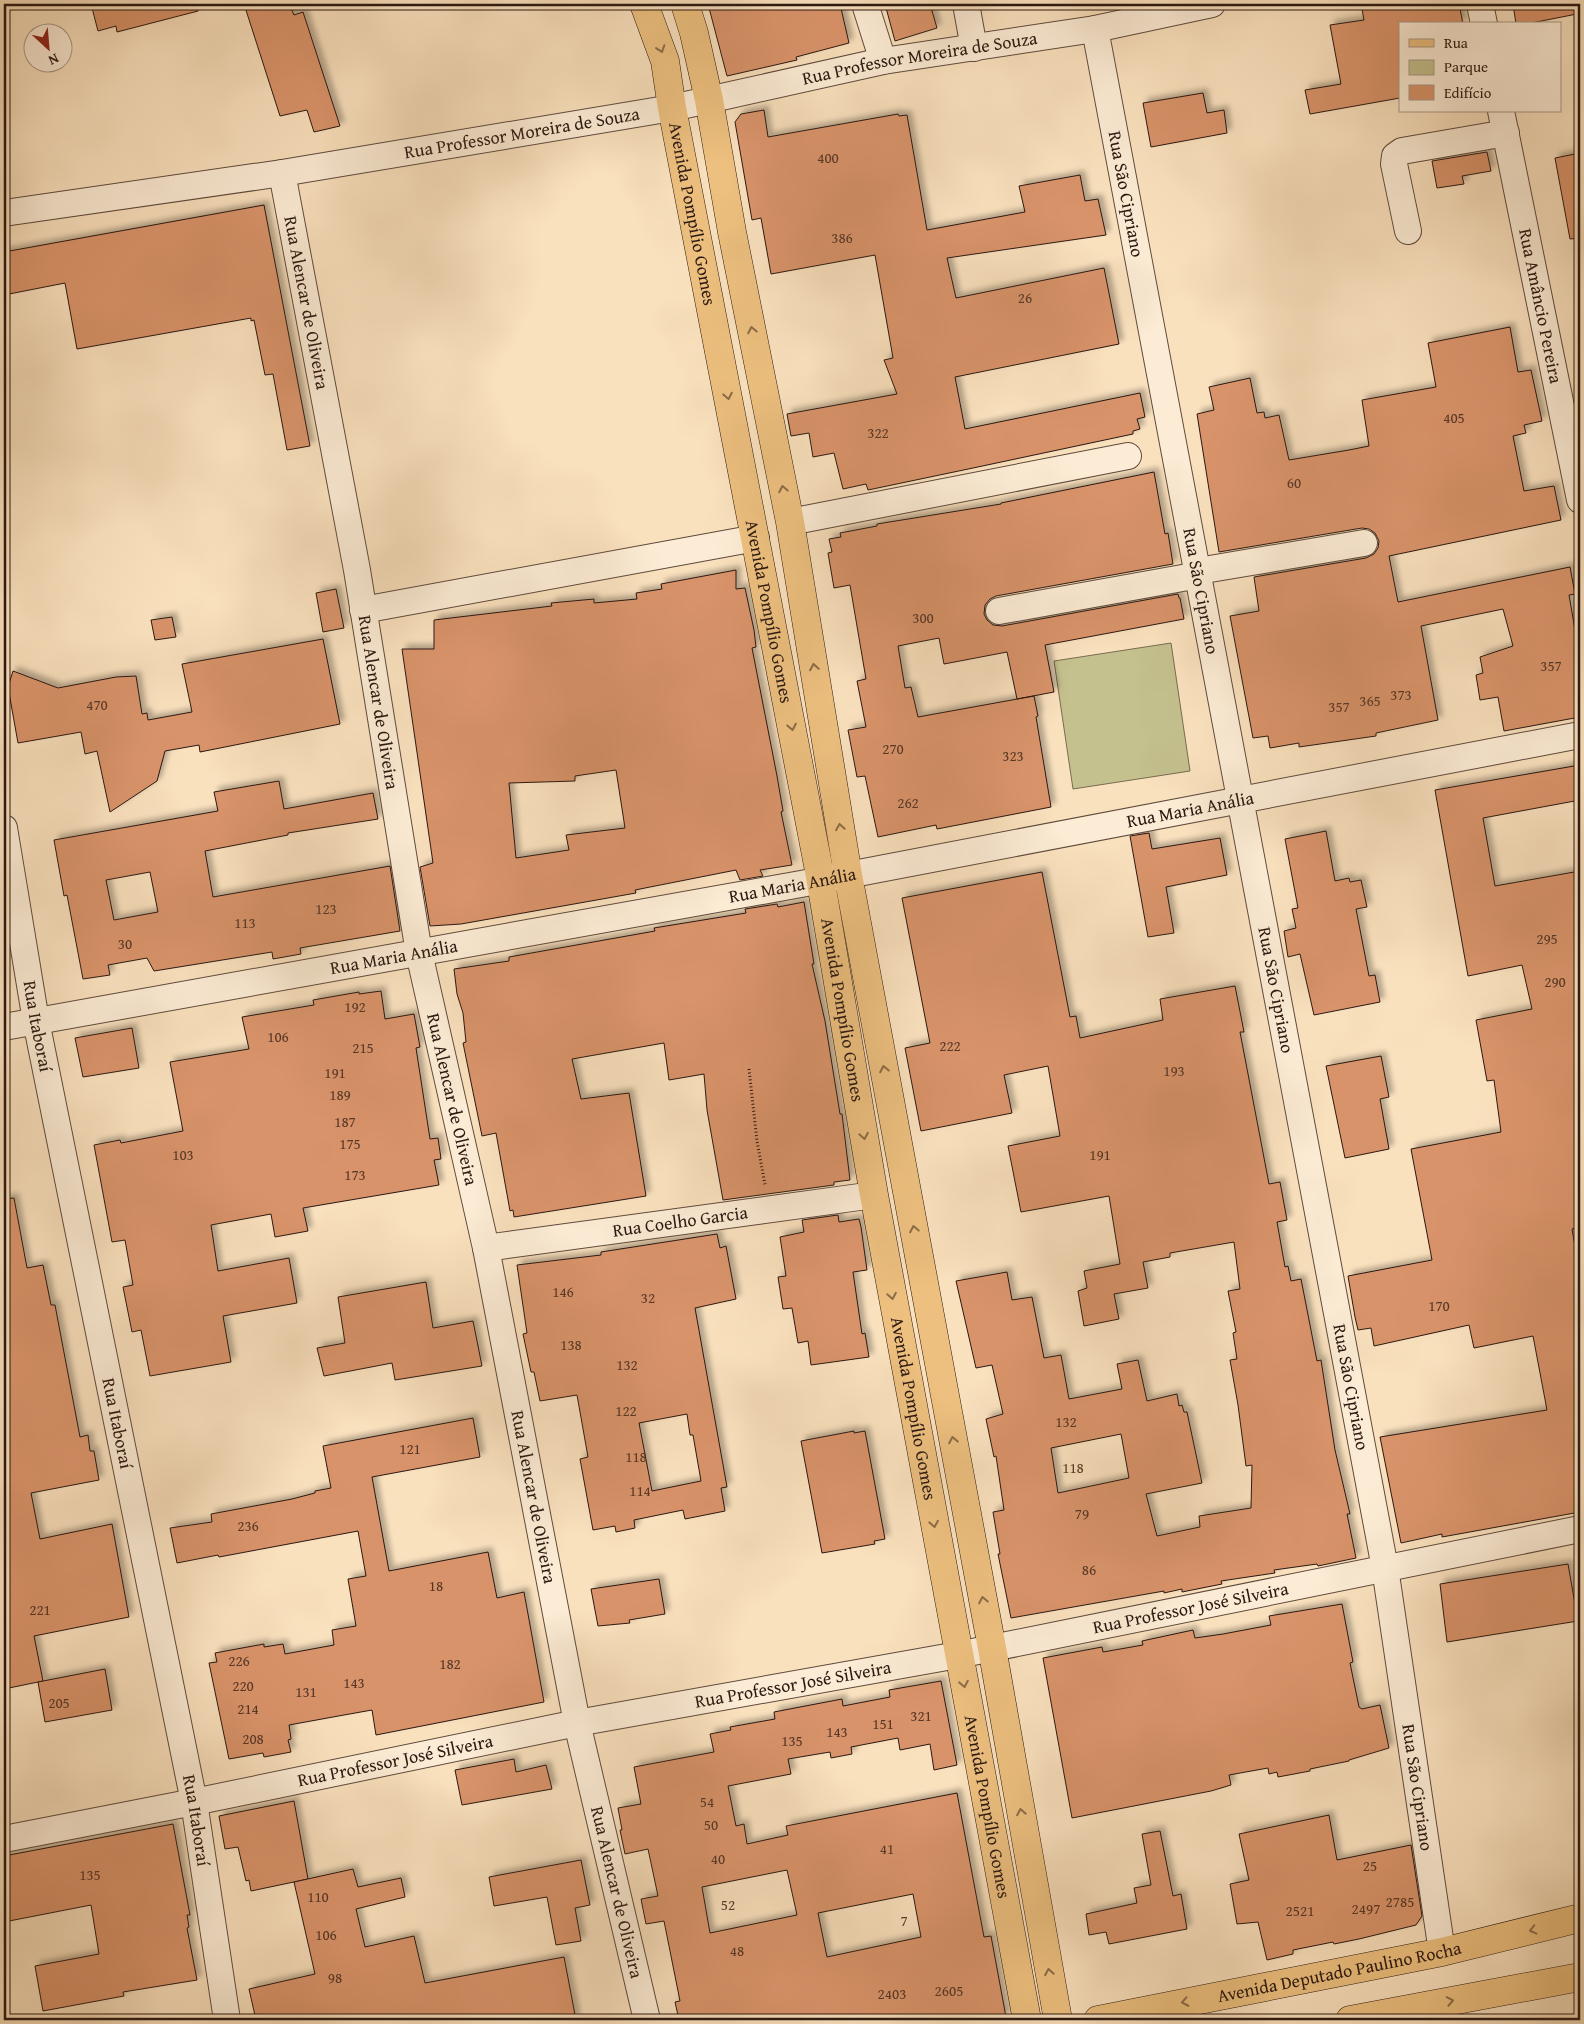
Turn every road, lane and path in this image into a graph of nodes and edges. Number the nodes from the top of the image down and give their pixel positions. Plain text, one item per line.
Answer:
1 (644, 4) edge
2 (685, 4) edge
3 (866, 4) edge
4 (966, 4) edge
5 (1212, 4) edge
6 (1480, 4) edge
7 (1105, 19) edge
8 (1484, 22) edge
9 (974, 48) junction
10 (883, 61) junction
11 (709, 100) junction
12 (672, 108) junction
13 (1504, 122) edge
14 (282, 173) junction
15 (4, 213) edge
16 (1408, 231) dead end
17 (1128, 456) dead end
18 (1580, 500) edge
19 (790, 522) junction
20 (756, 538) junction
21 (1364, 543) dead end
22 (1198, 573) junction
23 (363, 610) junction
24 (999, 611) dead end
25 (1580, 735) edge
26 (1241, 800) junction
27 (4, 828) edge
28 (848, 875) junction
29 (821, 880) junction
30 (420, 953) junction
31 (36, 1021) junction
32 (4, 1027) edge
33 (749, 1069) dead end
34 (874, 1195) junction
35 (769, 1209) junction
36 (486, 1248) junction
37 (1580, 1530) edge
38 (1385, 1568) junction
39 (992, 1648) junction
40 (958, 1655) junction
41 (577, 1723) junction
42 (194, 1802) junction
43 (4, 1838) edge
44 (1580, 1918) edge
45 (1442, 1952) junction
46 (1580, 1977) edge
47 (227, 2020) edge
48 (647, 2020) edge
49 (1027, 2020) edge
50 (1058, 2020) edge
51 (1098, 2020) edge
52 (1350, 2020) edge

1 -> 12 main road, Avenida Pompílio Gomes
2 - 11 main road, Avenida Pompílio Gomes
3 - 10 street
4 - 9 street
5 - 7 street, Rua Professor Moreira de Souza
6 - 8 street
7 - 9 street, Rua Professor Moreira de Souza
7 - 22 street, Rua São Cipriano
9 - 10 street, Rua Professor Moreira de Souza
10 - 11 street, Rua Professor Moreira de Souza
11 - 12 street, Rua Professor Moreira de Souza
19 -> 11 main road, Avenida Pompílio Gomes
12 - 14 street, Rua Professor Moreira de Souza
12 -> 20 main road, Avenida Pompílio Gomes
13 - 16 street
13 - 18 street, Rua Amâncio Pereira
14 - 15 street, Rua Professor Moreira de Souza
14 - 23 street, Rua Alencar de Oliveira
17 - 19 street
28 -> 19 main road, Avenida Pompílio Gomes
20 - 23 street
20 -> 29 main road, Avenida Pompílio Gomes
21 - 22 street
22 - 24 street
22 - 26 street, Rua São Cipriano
23 - 30 street, Rua Alencar de Oliveira
25 - 26 street, Rua Maria Anália
26 - 28 street, Rua Maria Anália
26 - 38 street, Rua São Cipriano
27 - 31 street, Rua Itaboraí
28 - 29 street, Rua Maria Anália
39 -> 28 main road, Avenida Pompílio Gomes
29 - 30 street, Rua Maria Anália
29 -> 34 main road, Avenida Pompílio Gomes
30 - 31 street, Rua Maria Anália
30 - 36 street, Rua Alencar de Oliveira
31 - 32 street, Rua Maria Anália
31 - 42 street, Rua Itaboraí
33 - 35 path
34 - 35 street, Rua Coelho Garcia
34 -> 40 main road, Avenida Pompílio Gomes
35 - 36 street, Rua Coelho Garcia
36 - 41 street, Rua Alencar de Oliveira
37 - 38 street, Rua Professor José Silveira
38 - 39 street, Rua Professor José Silveira
38 - 45 street, Rua São Cipriano
39 - 40 street, Rua Professor José Silveira
50 -> 39 main road, Avenida Pompílio Gomes
40 - 41 street, Rua Professor José Silveira
40 -> 49 main road, Avenida Pompílio Gomes
41 - 42 street, Rua Professor José Silveira
41 - 48 street, Rua Alencar de Oliveira
42 - 43 street, Rua Professor José Silveira
42 - 47 street, Rua Itaboraí
44 -> 45 main road, Avenida Deputado Paulino Rocha
45 -> 51 main road, Avenida Deputado Paulino Rocha
52 -> 46 main road

